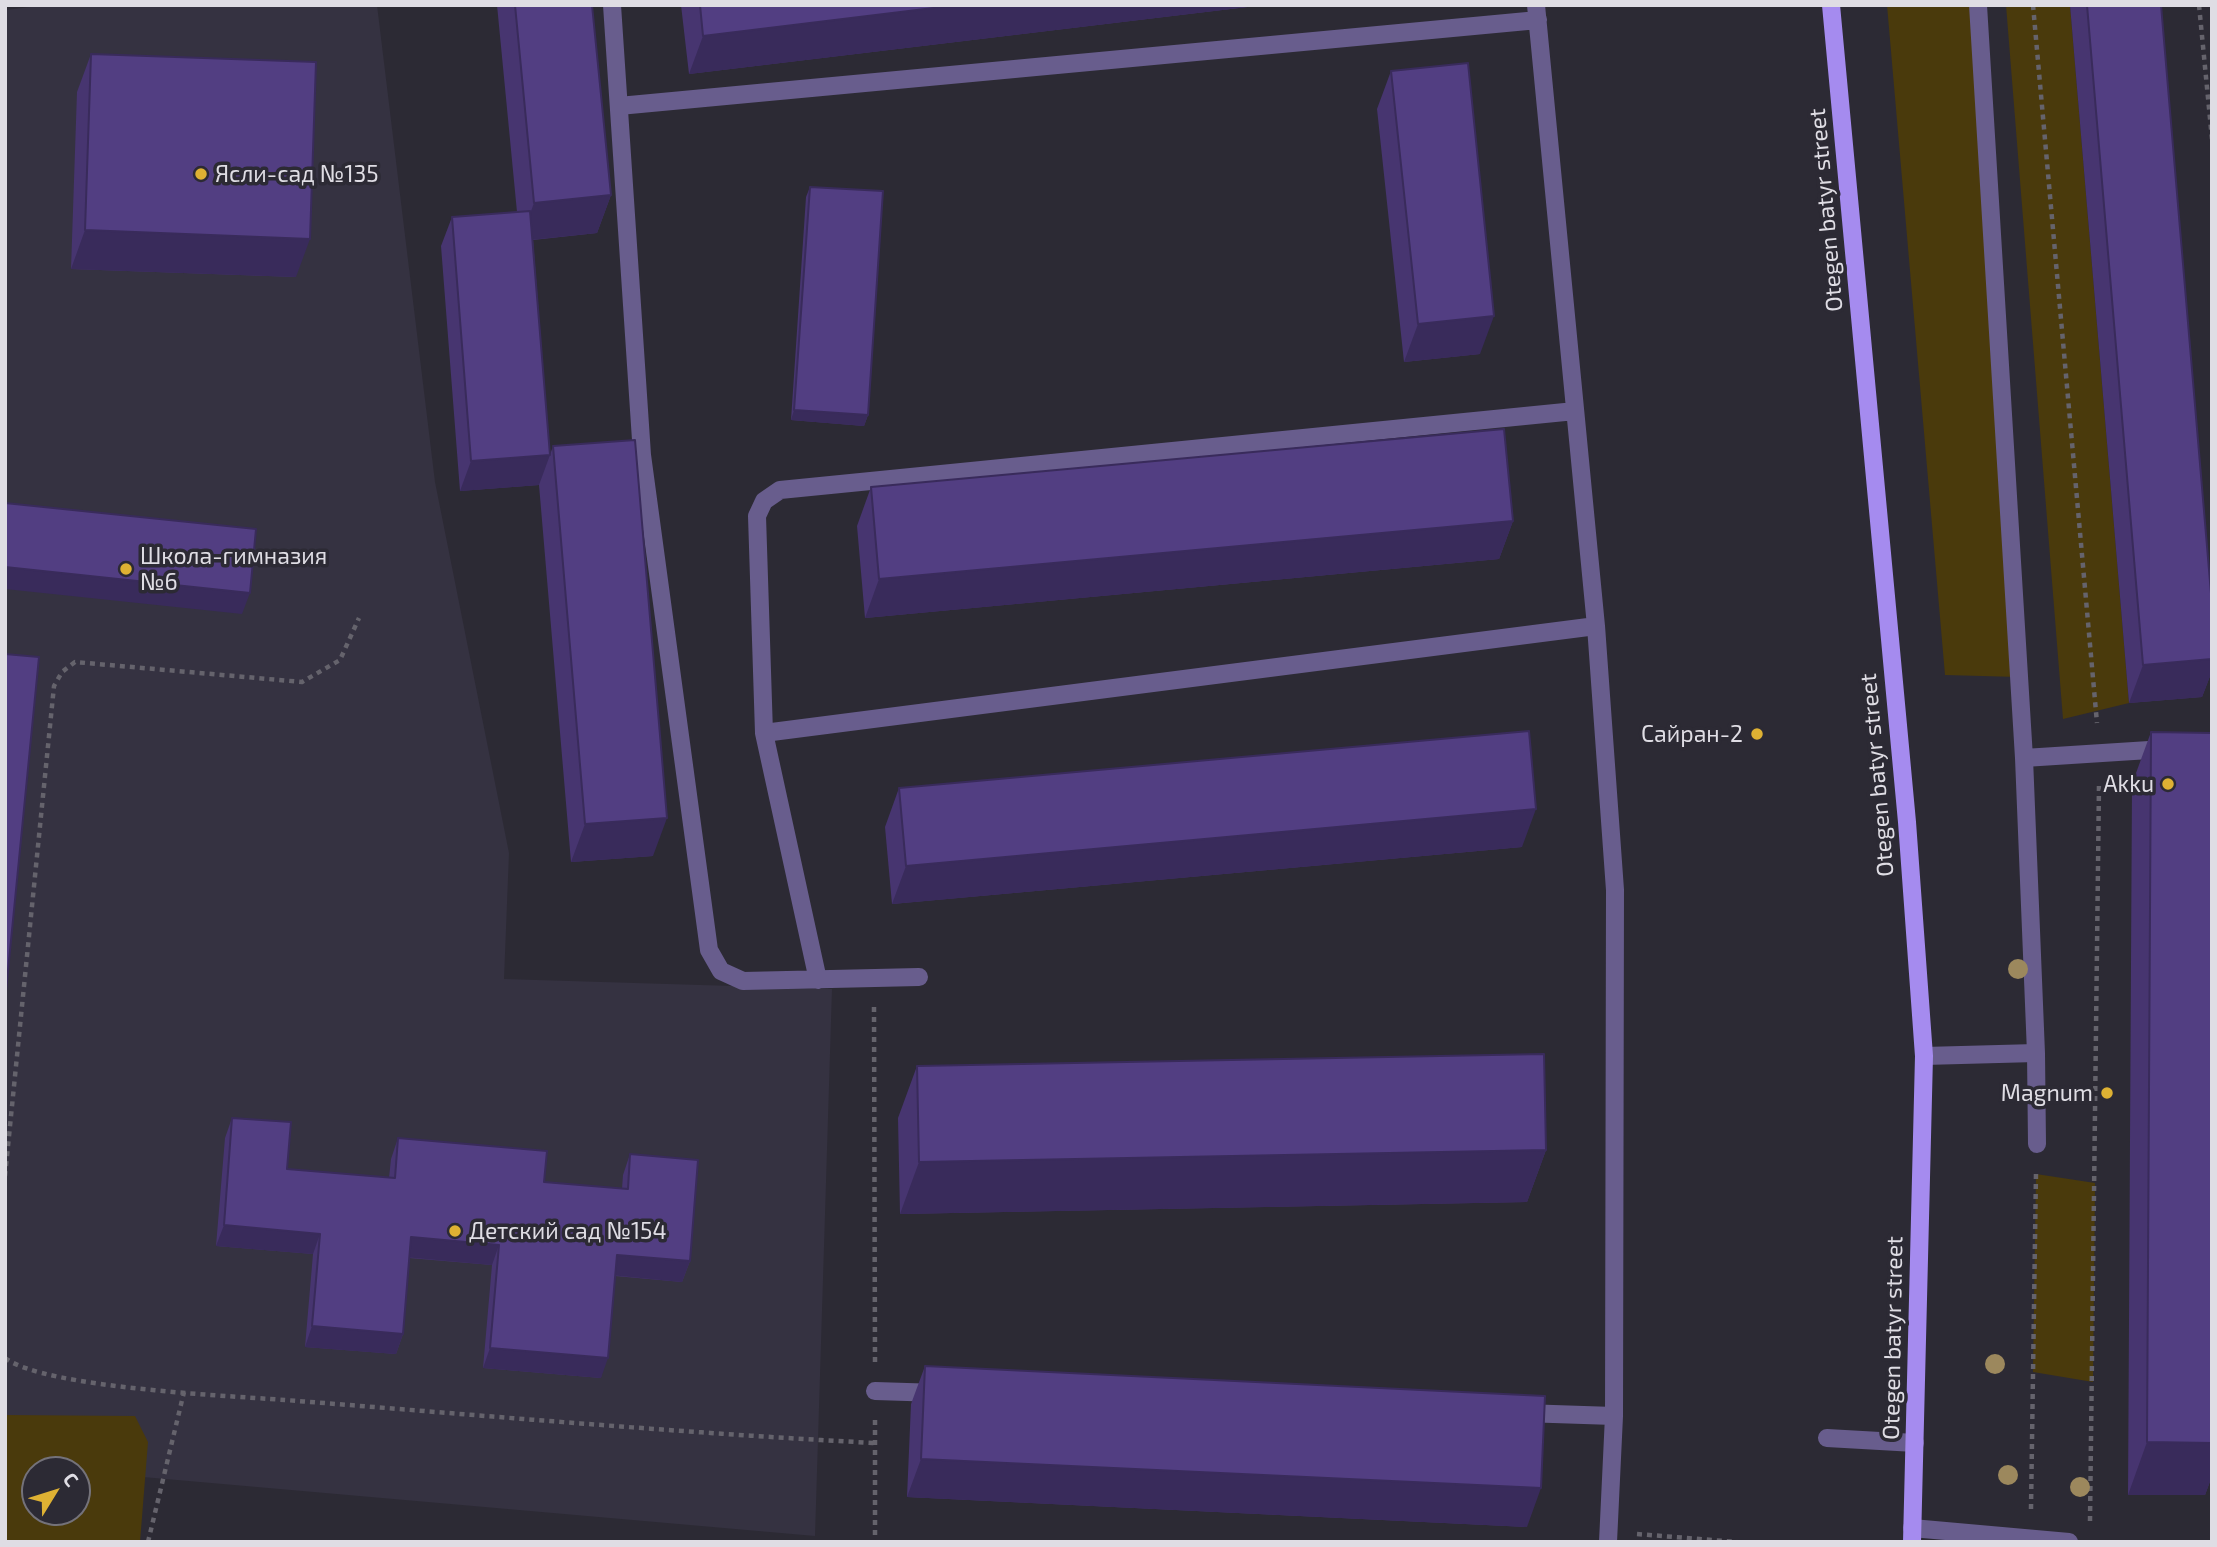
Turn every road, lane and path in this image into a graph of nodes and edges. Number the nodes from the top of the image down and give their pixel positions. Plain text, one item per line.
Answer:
1 (612, 5) edge
2 (1831, 5) edge
3 (1978, 5) edge
4 (2033, 5) edge
5 (2199, 5) edge
6 (1537, 13) edge
7 (619, 106) junction
8 (2212, 139) edge
9 (1575, 411) junction
10 (359, 618) dead end
11 (1596, 626) junction
12 (764, 733) junction
13 (2212, 746) edge
14 (2099, 753) junction
15 (2024, 758) junction
16 (874, 978) junction
17 (919, 978) dead end
18 (818, 980) junction
19 (2036, 1053) junction
20 (1924, 1056) junction
21 (2037, 1144) joint
22 (5, 1176) edge
23 (5, 1358) edge
24 (875, 1391) junction
25 (184, 1392) junction
26 (959, 1394) edge
27 (1502, 1412) edge
28 (1614, 1416) junction
29 (1827, 1438) dead end
30 (875, 1443) junction
31 (1915, 1443) junction
32 (2087, 1530) dead end
33 (1912, 1535) edge
34 (1608, 1537) edge
35 (2031, 1538) junction
36 (148, 1542) edge
37 (875, 1542) edge
38 (1737, 1542) edge
39 (2069, 1542) edge

1 - 7 street
2 - 20 main road, Otegen batyr street
3 - 15 street
4 - 14 path
5 - 8 path
6 - 7 street
6 - 9 street
7 - 18 street
9 - 11 street
9 - 12 street
10 - 22 path
11 - 12 street
11 - 28 street
12 - 18 street
13 - 14 street
14 - 15 street
14 - 32 path
15 - 19 street
16 - 17 street
16 - 18 street
16 - 24 path
19 - 20 street
19 - 21 street
20 - 31 main road, Otegen batyr street
21 - 35 path
23 - 25 path
24 - 26 street
24 - 30 path
25 - 30 path
25 - 36 path
27 - 28 street
28 - 34 street
29 - 31 street
30 - 37 path
31 - 33 main road, Otegen batyr street
33 - 35 street
34 - 38 path
35 - 39 street

